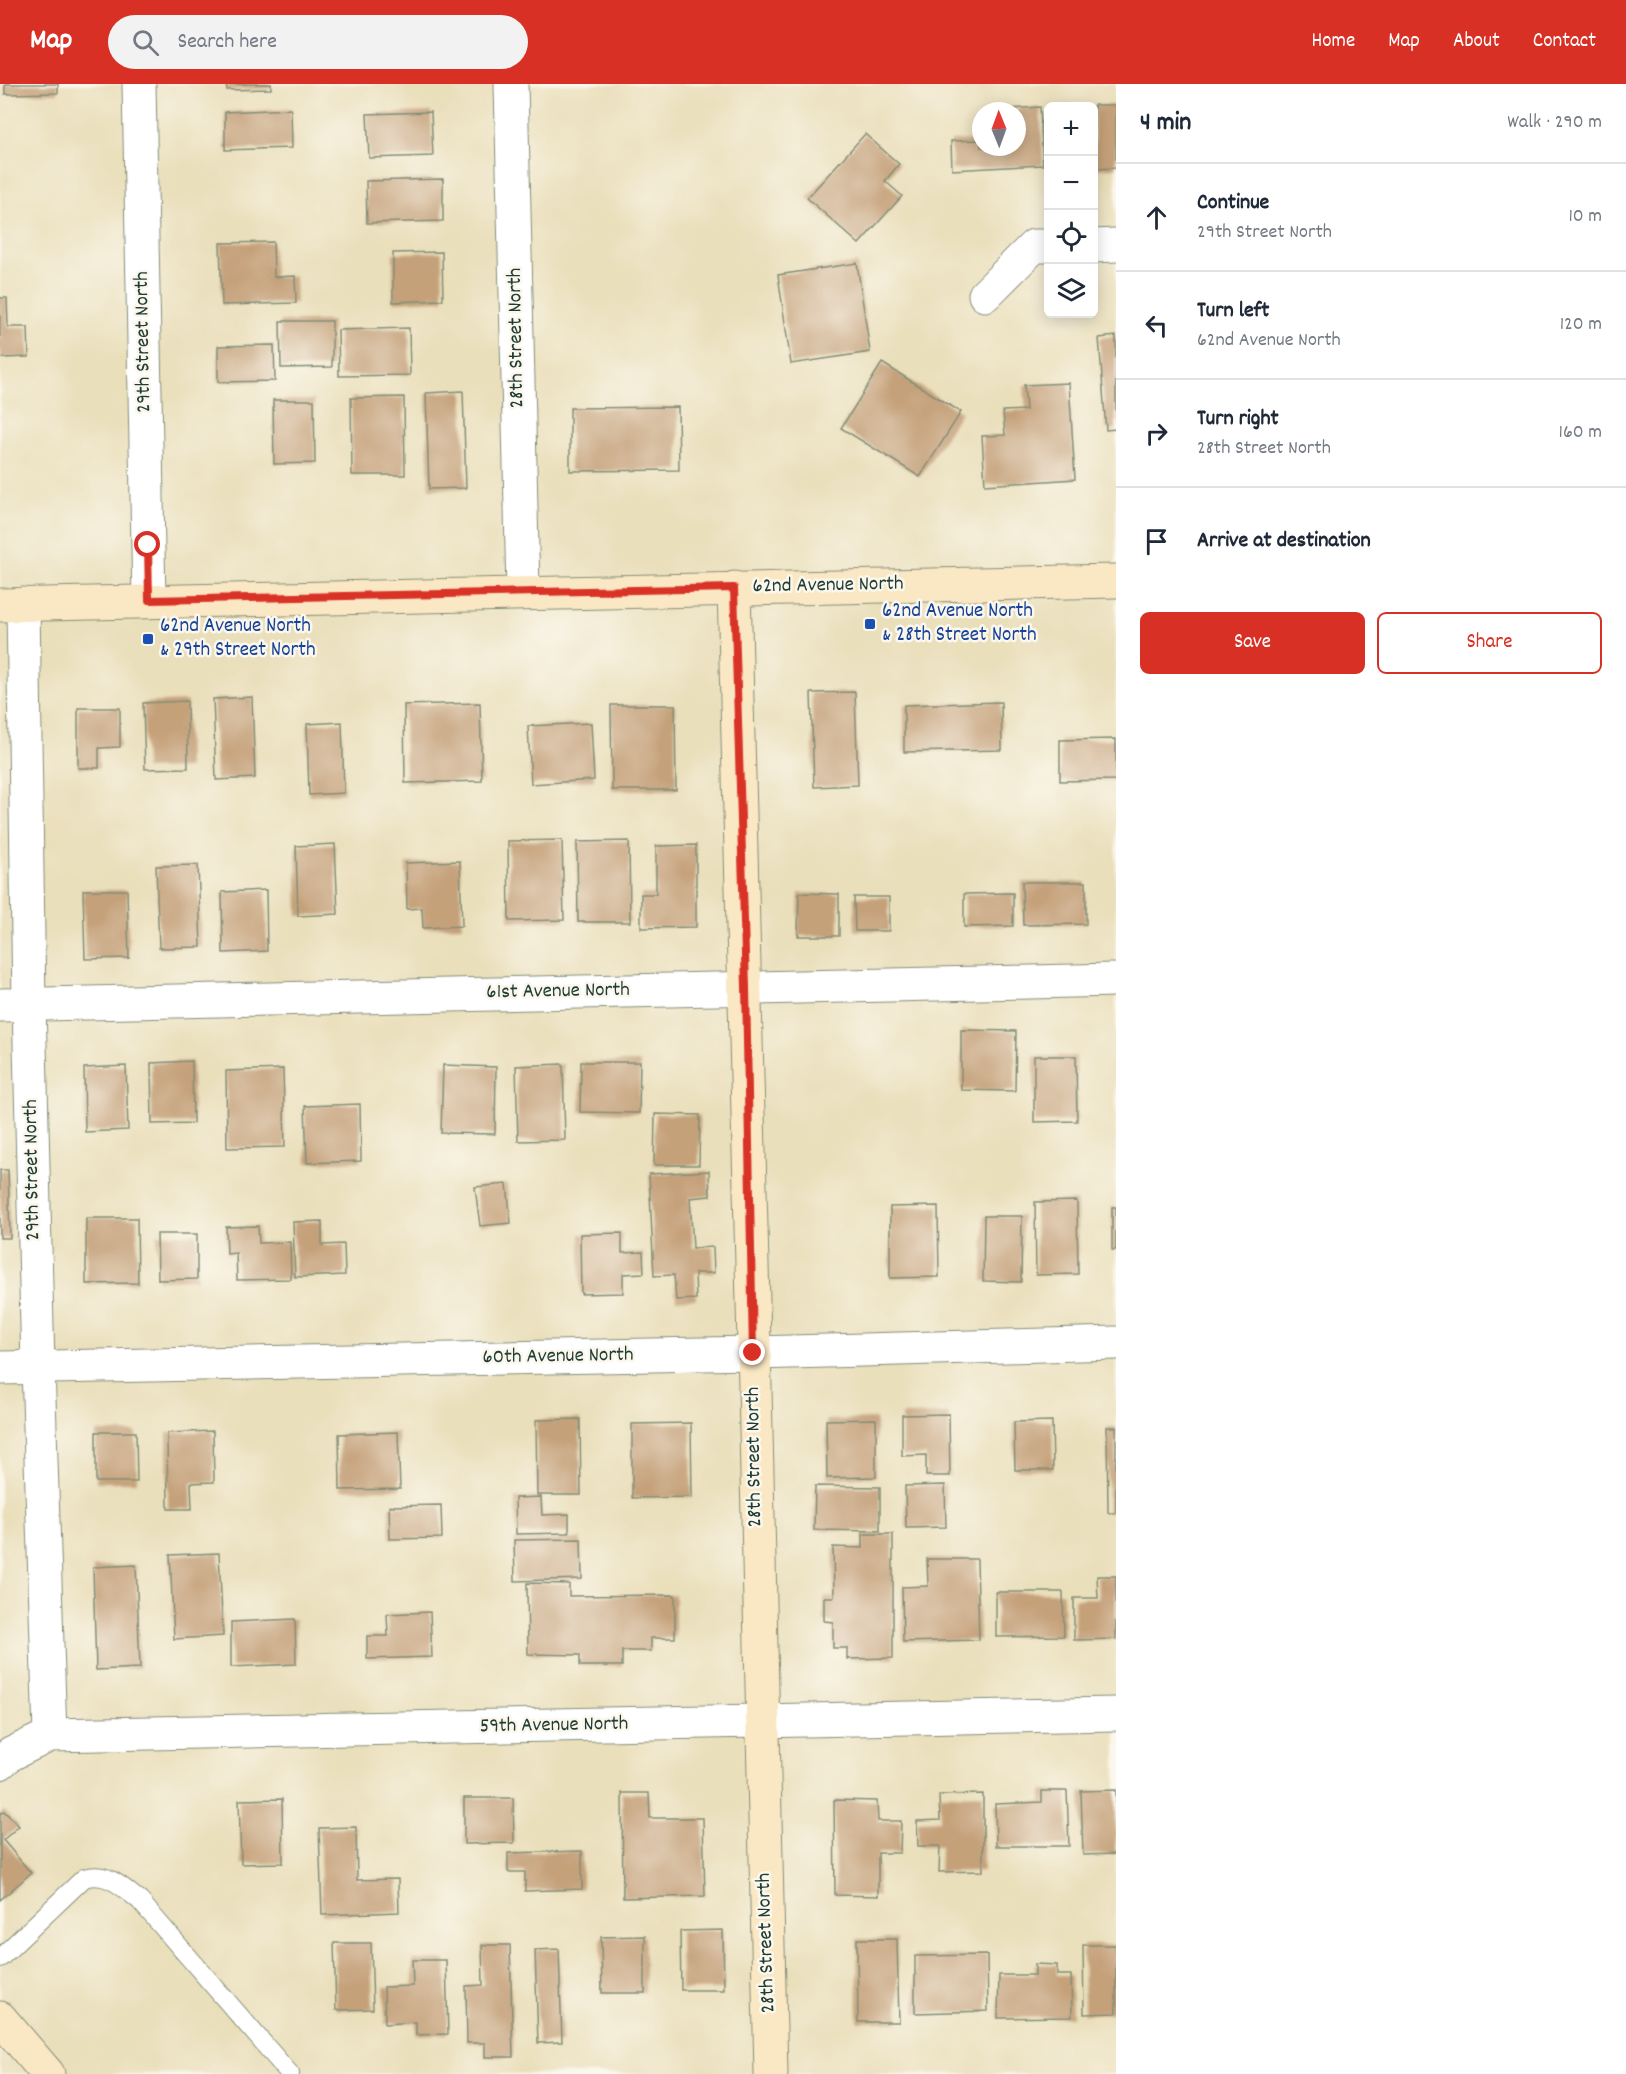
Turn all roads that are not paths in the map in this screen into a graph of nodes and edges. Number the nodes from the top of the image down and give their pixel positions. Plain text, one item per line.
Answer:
1 (139, 84) edge
2 (511, 84) edge
3 (1116, 245) edge
4 (1044, 246) edge
5 (1098, 246) edge
6 (984, 295) dead end
7 (1116, 581) edge
8 (734, 588) junction
9 (523, 592) junction
10 (149, 600) junction
11 (11, 604) edge
12 (1116, 980) edge
13 (746, 987) junction
14 (14, 1004) edge
15 (1116, 1343) edge
16 (753, 1353) junction
17 (38, 1367) junction
18 (0, 1368) edge
19 (1116, 1714) edge
20 (761, 1722) junction
21 (50, 1736) junction
22 (0, 1763) edge
23 (0, 1958) edge
24 (0, 2018) edge
25 (48, 2074) edge
26 (290, 2074) edge
27 (771, 2074) edge

1 - 10 street, 29th Street North
2 - 9 street, 28th Street North
3 - 5 street
4 - 6 street
7 - 8 street, 62nd Avenue North
8 - 9 street, 62nd Avenue North
8 - 13 street, 28th Street North
9 - 10 street, 62nd Avenue North
10 - 11 street, 62nd Avenue North
11 - 14 street, 29th Street North
12 - 13 street, 61st Avenue North
13 - 14 street, 61st Avenue North
13 - 16 street, 28th Street North
14 - 17 street, 29th Street North
15 - 16 street, 60th Avenue North
16 - 17 street, 60th Avenue North
16 - 20 street, 28th Street North
17 - 18 street, 60th Avenue North
17 - 21 street, 29th Street North
19 - 20 street, 59th Avenue North
20 - 21 street, 59th Avenue North
20 - 27 street, 28th Street North
21 - 22 street, 59th Avenue North
23 - 26 lane
24 - 25 street

